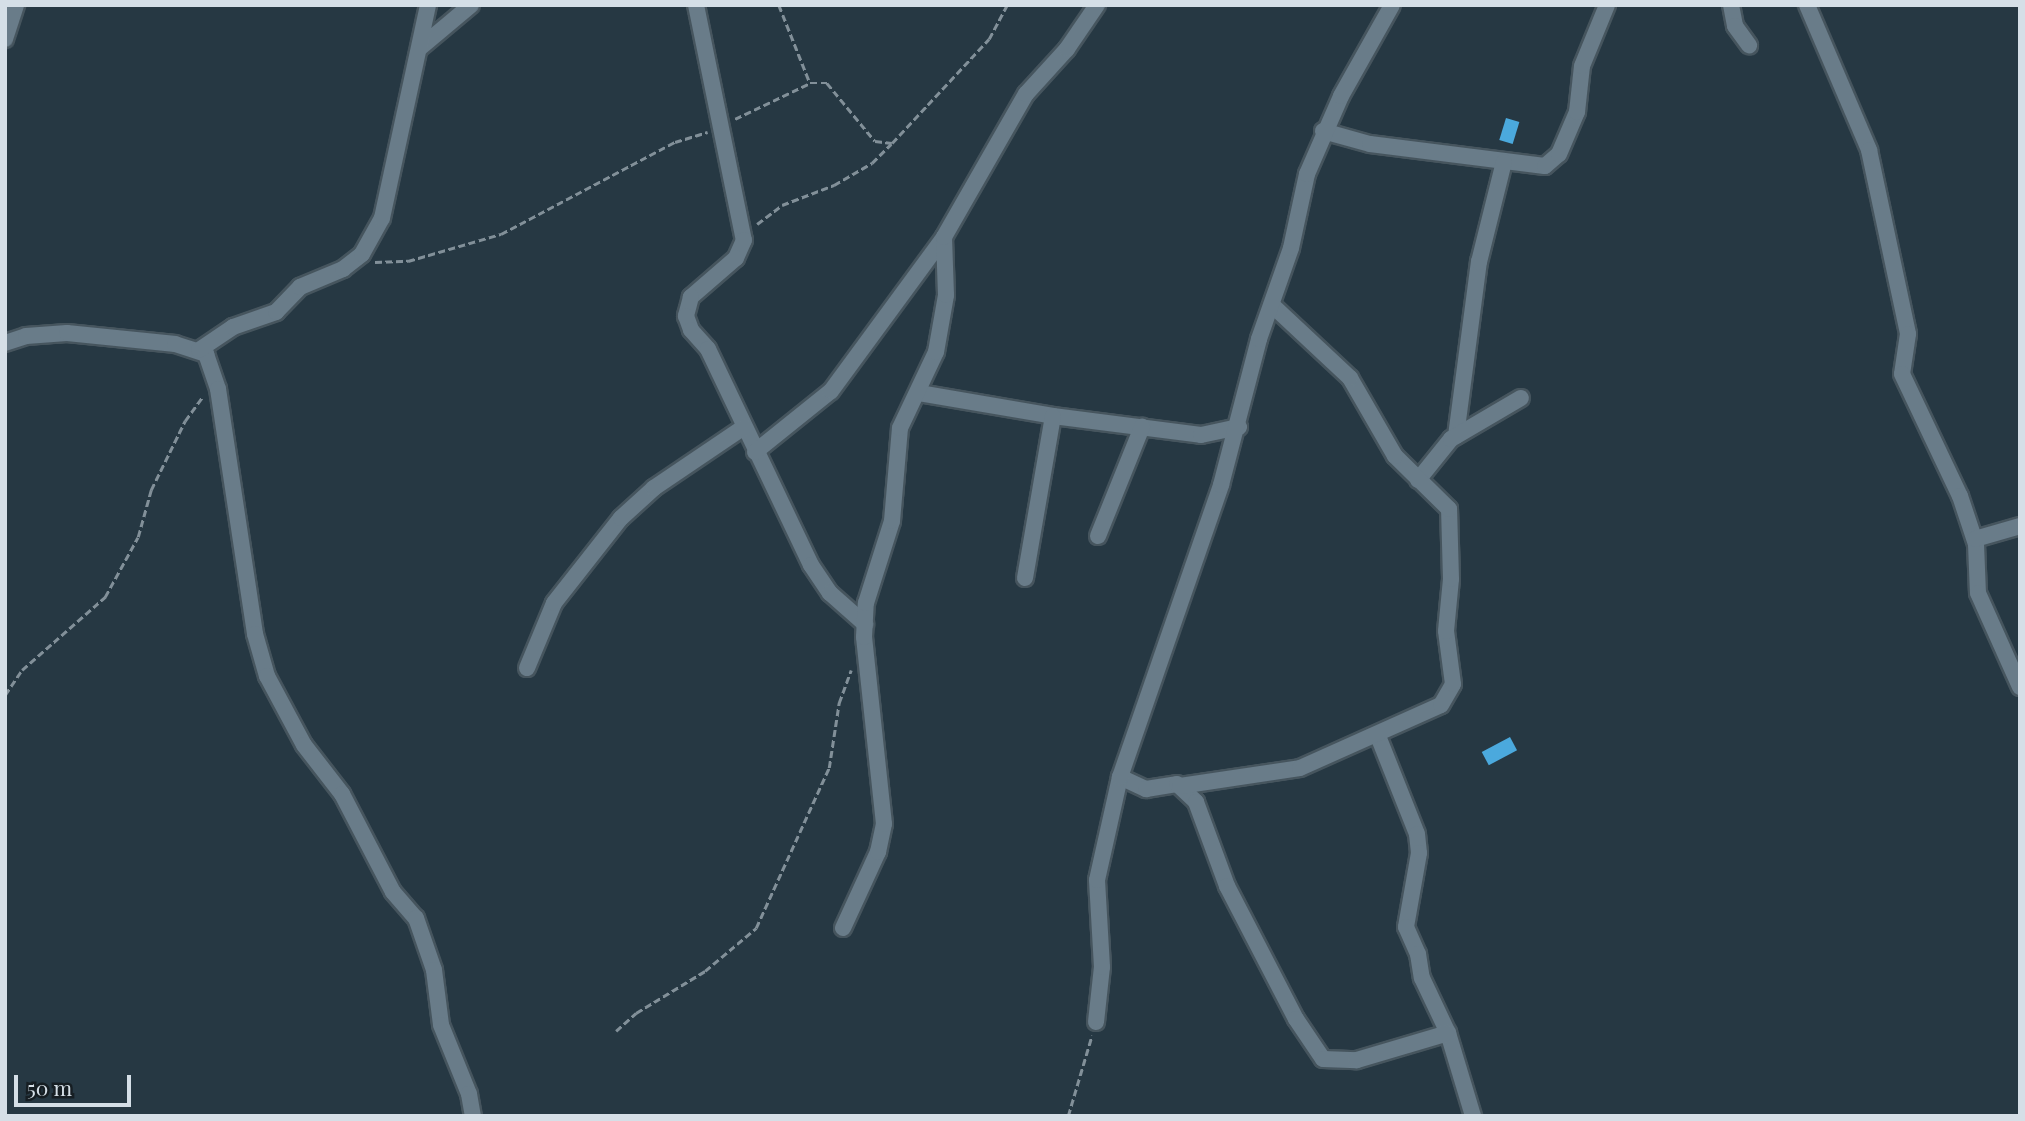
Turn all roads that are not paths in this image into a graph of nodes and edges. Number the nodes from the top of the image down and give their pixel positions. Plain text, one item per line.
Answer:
1 (16, 5) edge
2 (428, 5) edge
3 (471, 5) edge
4 (696, 5) edge
5 (1097, 5) edge
6 (1392, 5) edge
7 (1607, 5) edge
8 (1731, 5) edge
9 (1807, 5) edge
10 (5, 39) edge
11 (1749, 45) dead end
12 (421, 47) junction
13 (1323, 131) junction
14 (1504, 162) junction
15 (944, 237) junction
16 (1272, 305) junction
17 (5, 343) edge
18 (199, 350) junction
19 (919, 393) junction
20 (1521, 398) dead end
21 (1053, 416) junction
22 (744, 427) junction
23 (1142, 427) junction
24 (1239, 427) junction
25 (1457, 436) junction
26 (755, 452) junction
27 (1418, 480) junction
28 (2020, 526) edge
29 (1098, 536) dead end
30 (1975, 539) junction
31 (1026, 578) dead end
32 (865, 624) junction
33 (527, 668) dead end
34 (2020, 687) edge
35 (1378, 736) junction
36 (1120, 777) junction
37 (1180, 786) junction
38 (843, 928) dead end
39 (1096, 1021) road end
40 (1448, 1033) junction
41 (473, 1116) edge
42 (1473, 1116) edge

1 - 10 street
2 - 12 street
3 - 12 street
4 - 22 street
5 - 15 street
6 - 13 street
7 - 14 street
8 - 11 street
9 - 30 street
12 - 18 street
13 - 14 street
13 - 16 street
14 - 25 street
15 - 19 street
15 - 26 street
16 - 24 street
16 - 27 street
17 - 18 street
18 - 41 street
19 - 21 street
19 - 32 street
20 - 25 street
21 - 23 street
21 - 31 street
22 - 26 street
22 - 33 street
23 - 24 street
23 - 29 street
24 - 36 street
25 - 27 street
26 - 32 street
27 - 35 street
28 - 30 street
30 - 34 street
32 - 38 street
35 - 37 street
35 - 40 street
36 - 37 street
36 - 39 street
37 - 40 street
40 - 42 street

